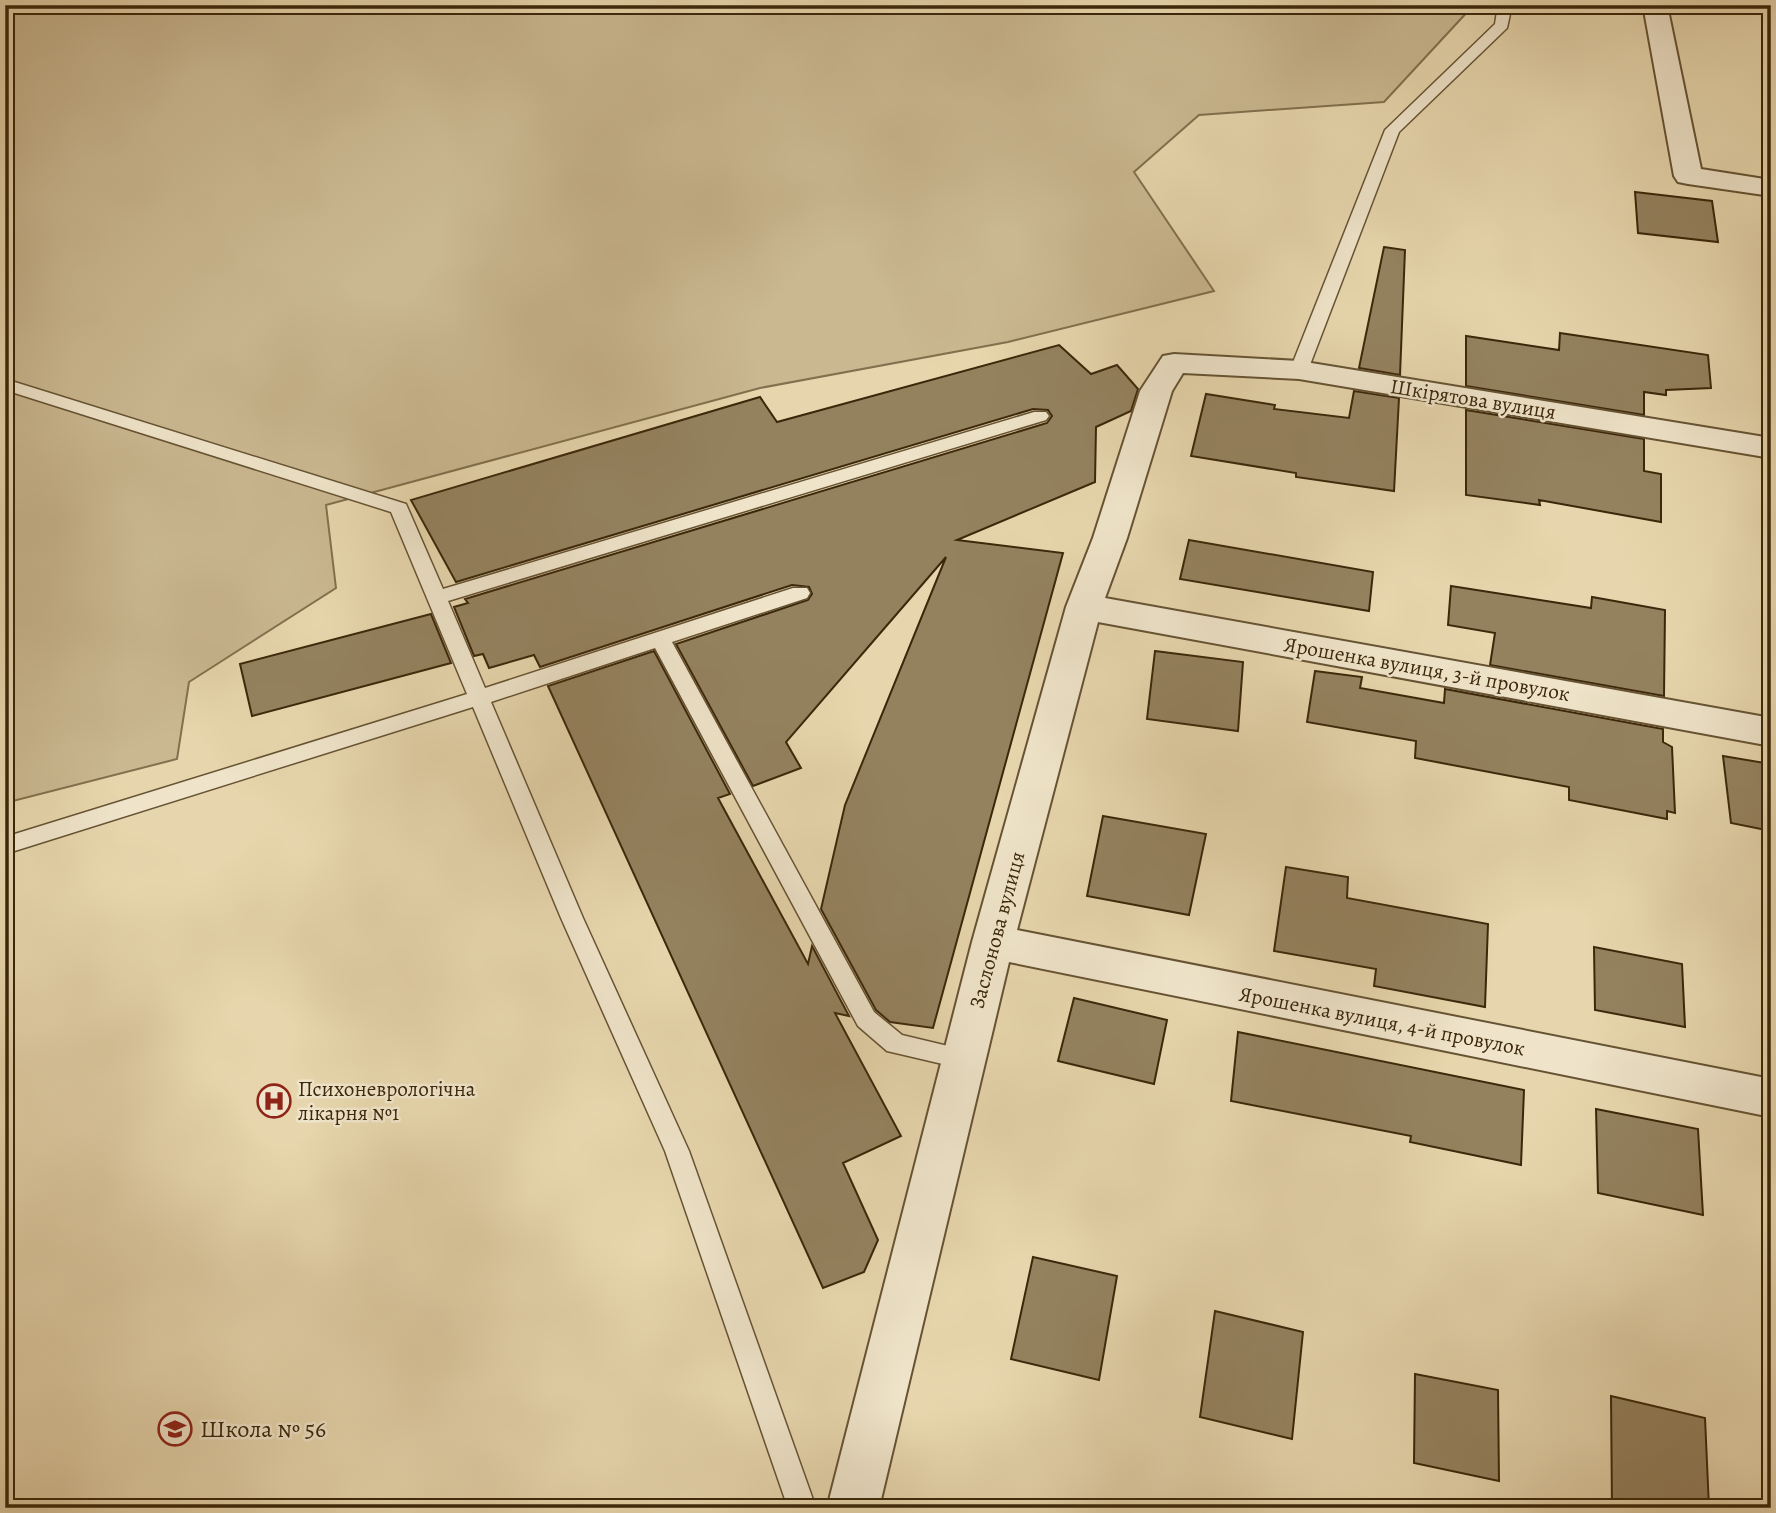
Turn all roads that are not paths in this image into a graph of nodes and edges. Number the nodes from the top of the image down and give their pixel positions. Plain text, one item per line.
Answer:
1 (1505, 5) edge
2 (1655, 5) edge
3 (1771, 188) edge
4 (1174, 363) joint
5 (1299, 370) junction
6 (5, 384) edge
7 (1040, 416) dead end
8 (1771, 448) edge
9 (800, 593) dead end
10 (437, 598) junction
11 (1084, 607) junction
12 (660, 639) junction
13 (479, 698) junction
14 (1771, 732) edge
15 (5, 846) edge
16 (993, 942) junction
17 (964, 1059) junction
18 (1771, 1098) edge
19 (802, 1508) edge
20 (853, 1508) edge

1 - 5 lane
2 - 3 street
4 - 5 street, Шкірятова вулиця
4 - 11 street, Заслонова вулиця
5 - 8 street, Шкірятова вулиця
6 - 10 lane
7 - 10 lane
9 - 12 lane
10 - 13 lane
11 - 14 street, Ярошенка вулиця, 3-й провулок
11 - 16 street, Заслонова вулиця
12 - 13 lane
12 - 17 lane
13 - 15 lane
13 - 19 lane
16 - 17 street, Заслонова вулиця
16 - 18 street, Ярошенка вулиця, 4-й провулок
17 - 20 street, Заслонова вулиця

